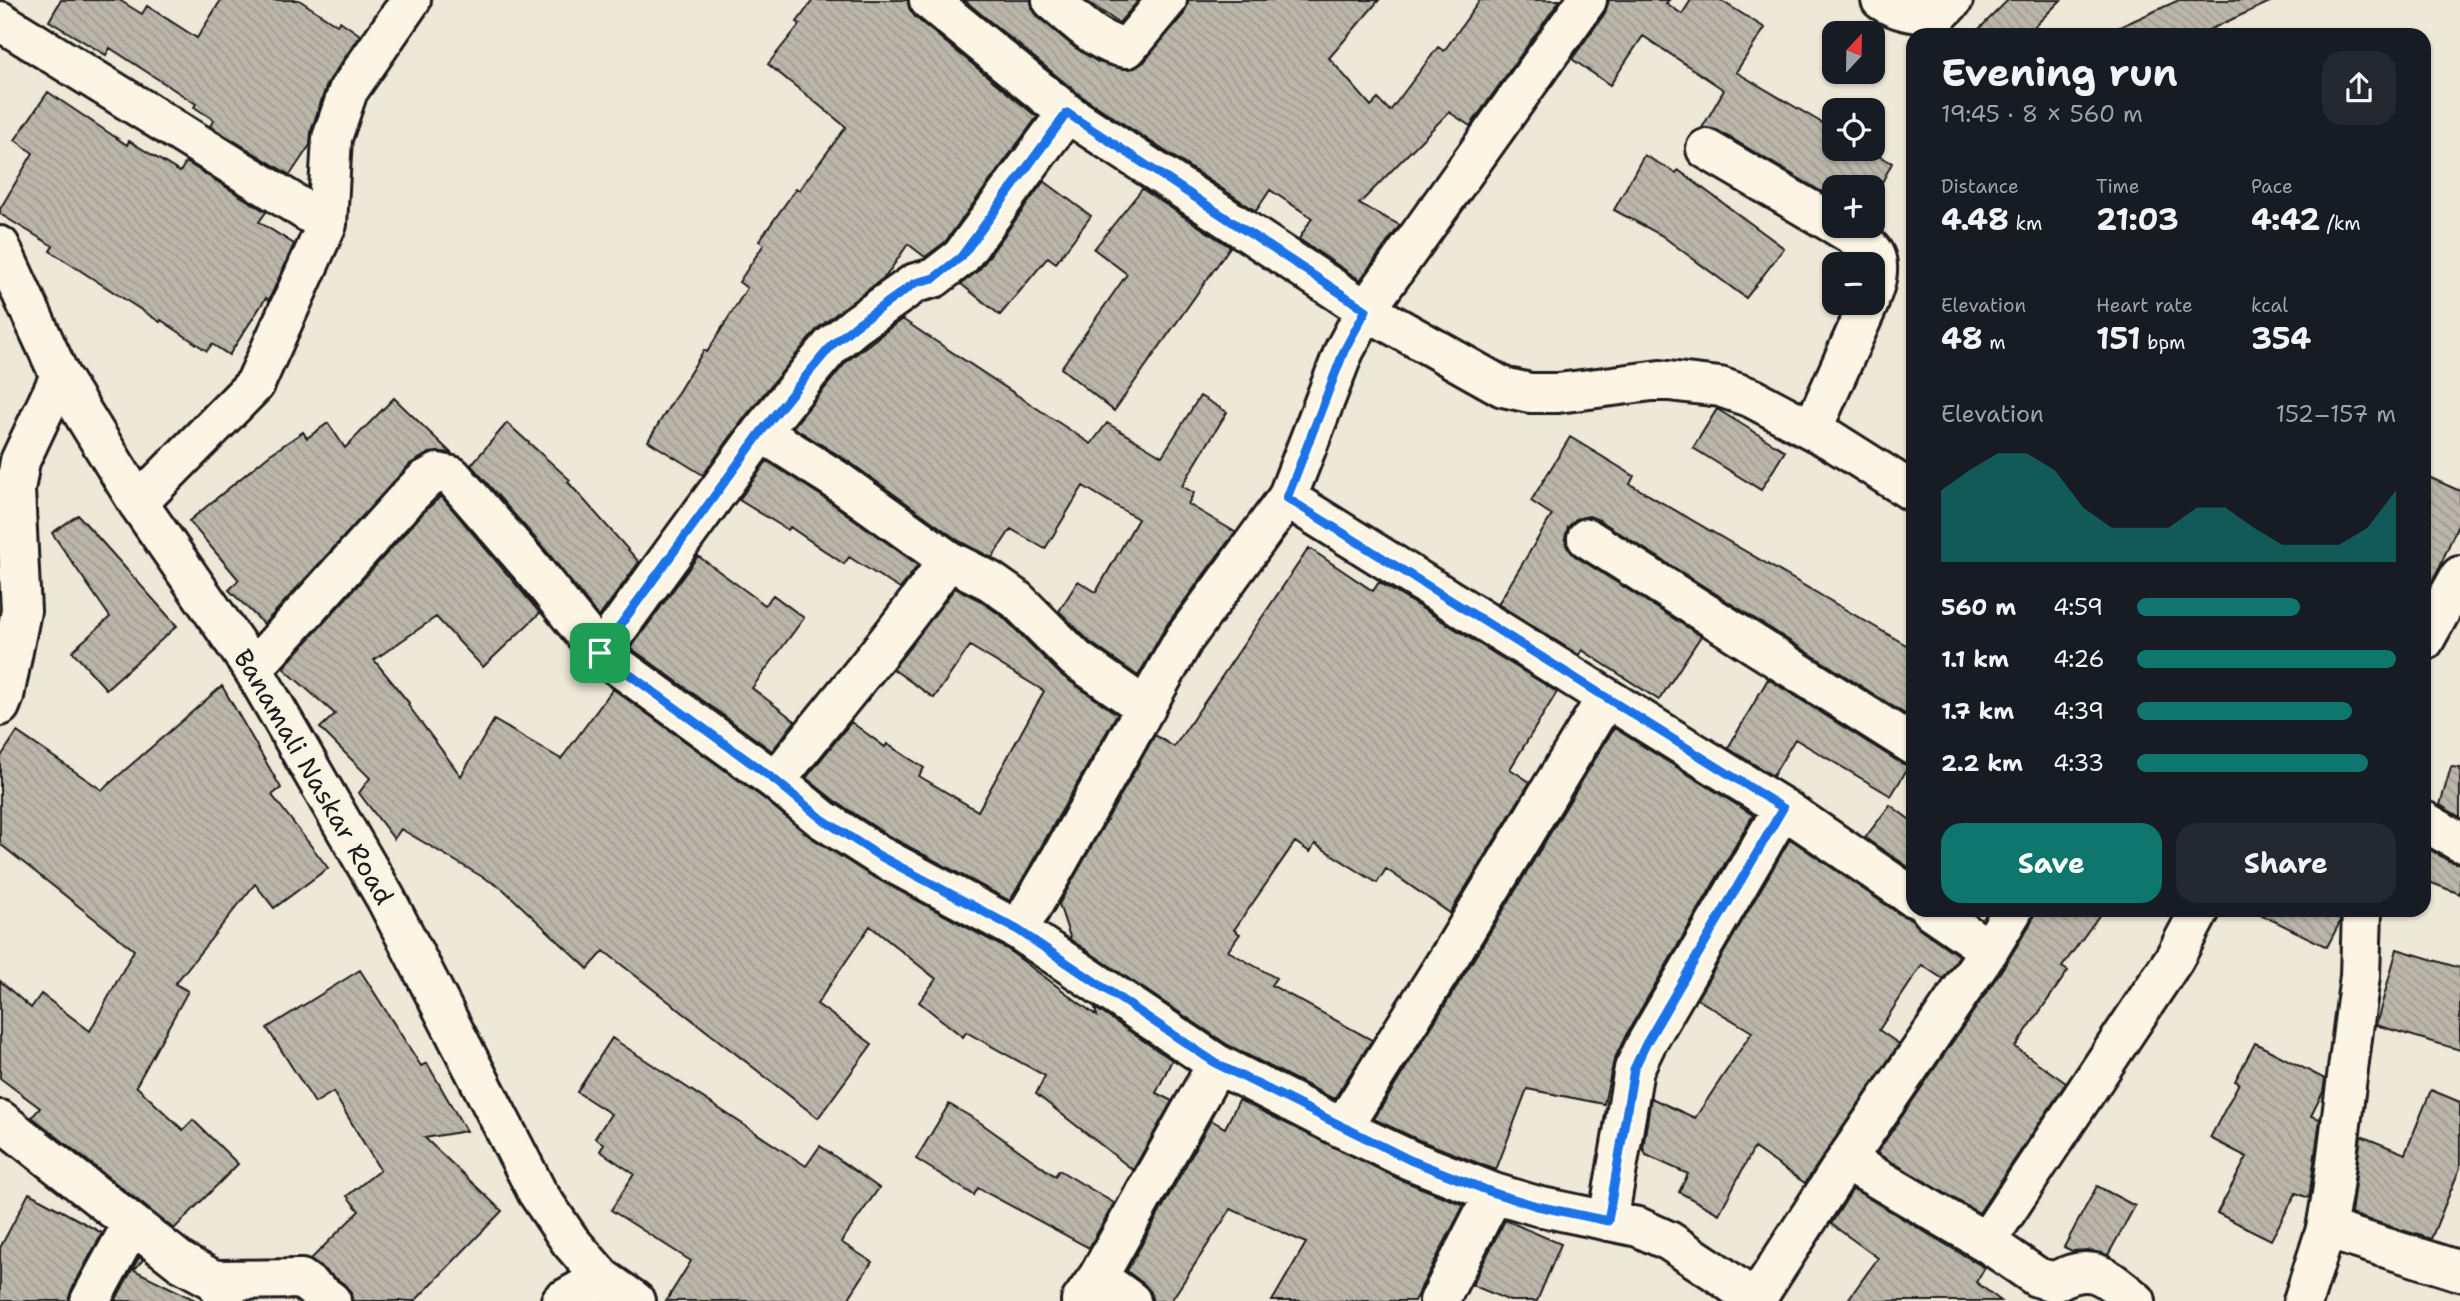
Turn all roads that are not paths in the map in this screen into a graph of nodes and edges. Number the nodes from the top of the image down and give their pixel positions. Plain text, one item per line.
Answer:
1 (6, 0) edge
2 (929, 0) edge
3 (1052, 0) edge
4 (1167, 0) edge
5 (1587, 0) edge
6 (1881, 0) edge
7 (1953, 0) edge
8 (409, 1) edge
9 (0, 10) edge
10 (0, 21) edge
11 (1067, 113) junction
12 (1706, 149) dead end
13 (1822, 217) edge
14 (327, 225) junction
15 (1856, 238) edge
16 (0, 246) edge
17 (1874, 252) edge
18 (1366, 310) junction
19 (1864, 315) edge
20 (60, 376) junction
21 (1812, 430) junction
22 (761, 432) junction
23 (1906, 488) edge
24 (1287, 498) junction
25 (138, 503) junction
26 (1587, 538) dead end
27 (948, 560) junction
28 (2460, 576) edge
29 (2431, 628) edge
30 (600, 653) junction
31 (253, 668) junction
32 (1606, 698) junction
33 (0, 706) edge
34 (1146, 708) junction
35 (1906, 741) edge
36 (776, 781) junction
37 (1783, 808) junction
38 (2431, 825) edge
39 (2460, 842) edge
40 (1906, 892) edge
41 (1941, 917) edge
42 (2008, 917) edge
43 (2196, 917) edge
44 (2362, 917) edge
45 (1018, 930) junction
46 (1989, 950) junction
47 (1217, 1064) junction
48 (0, 1120) edge
49 (1342, 1128) junction
50 (1846, 1160) junction
51 (1494, 1193) junction
52 (1608, 1221) junction
53 (132, 1224) junction
54 (2326, 1228) junction
55 (1986, 1242) junction
56 (2460, 1271) edge
57 (602, 1278) junction
58 (1089, 1289) edge
59 (219, 1291) edge
60 (90, 1301) edge
61 (331, 1301) edge
62 (561, 1301) edge
63 (635, 1301) edge
64 (1131, 1301) edge
65 (1438, 1301) edge
66 (1755, 1301) edge
67 (2136, 1301) edge
68 (2303, 1301) edge

1 - 9 street
2 - 11 street
3 - 4 street
5 - 18 street
6 - 7 street
8 - 14 street
10 - 14 street
11 - 18 street
11 - 22 street
12 - 13 street
14 - 25 street
15 - 17 street
16 - 20 street, Banamali Naskar Road
18 - 21 street
18 - 24 street
19 - 21 street
20 - 25 street, Banamali Naskar Road
20 - 33 street
21 - 23 street
22 - 27 street
22 - 30 street
24 - 32 street
24 - 34 street
25 - 31 street, Banamali Naskar Road
26 - 35 street
27 - 34 street
27 - 36 street
28 - 29 street
30 - 31 street
30 - 36 street
31 - 57 street, Banamali Naskar Road
32 - 37 street
32 - 49 street
34 - 45 street
36 - 45 street
37 - 40 street
37 - 52 street
38 - 39 street
41 - 46 street
42 - 46 street
43 - 55 street
44 - 54 street
45 - 47 street
46 - 50 street
47 - 49 street
47 - 58 street
48 - 53 street
49 - 51 street
50 - 55 street
50 - 66 street
51 - 52 street
51 - 65 street
52 - 66 street
53 - 59 street
53 - 60 street
54 - 56 street
54 - 68 street
55 - 67 street
57 - 62 street
57 - 63 street, Banamali Naskar Road
58 - 64 street
59 - 61 street

